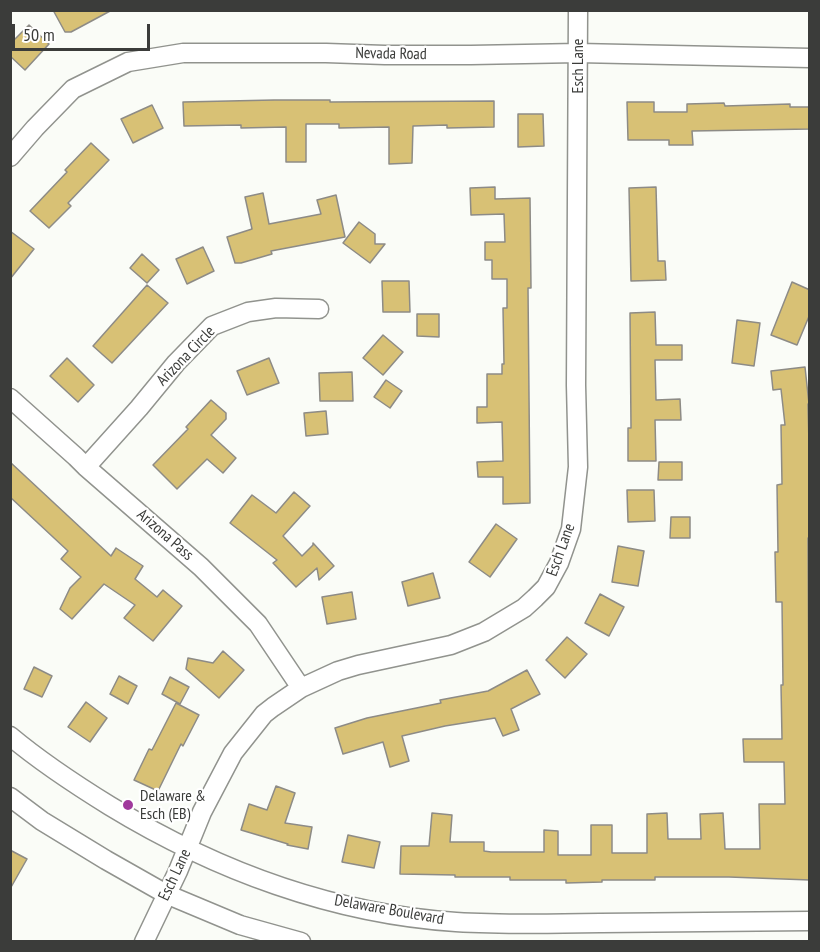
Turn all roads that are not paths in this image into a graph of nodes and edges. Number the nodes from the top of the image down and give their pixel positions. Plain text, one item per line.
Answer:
1 (578, 10) edge
2 (578, 53) junction
3 (810, 58) edge
4 (10, 157) edge
5 (319, 309) dead end
6 (10, 398) edge
7 (86, 466) junction
8 (301, 688) junction
9 (10, 735) edge
10 (10, 797) edge
11 (187, 849) junction
12 (166, 894) junction
13 (810, 921) edge
14 (144, 942) edge
15 (301, 942) edge

1 - 2 street, Esch Lane
2 - 3 street, Nevada Road
2 - 4 street, Nevada Road
2 - 8 street, Esch Lane
5 - 7 street, Arizona Circle
6 - 7 street, Arizona Pass
7 - 8 street, Arizona Pass
8 - 11 street, Esch Lane
9 - 11 street, Delaware Boulevard
10 - 12 street
11 - 12 street, Esch Lane
11 - 13 street, Delaware Boulevard
12 - 14 street, Esch Lane
12 - 15 street

